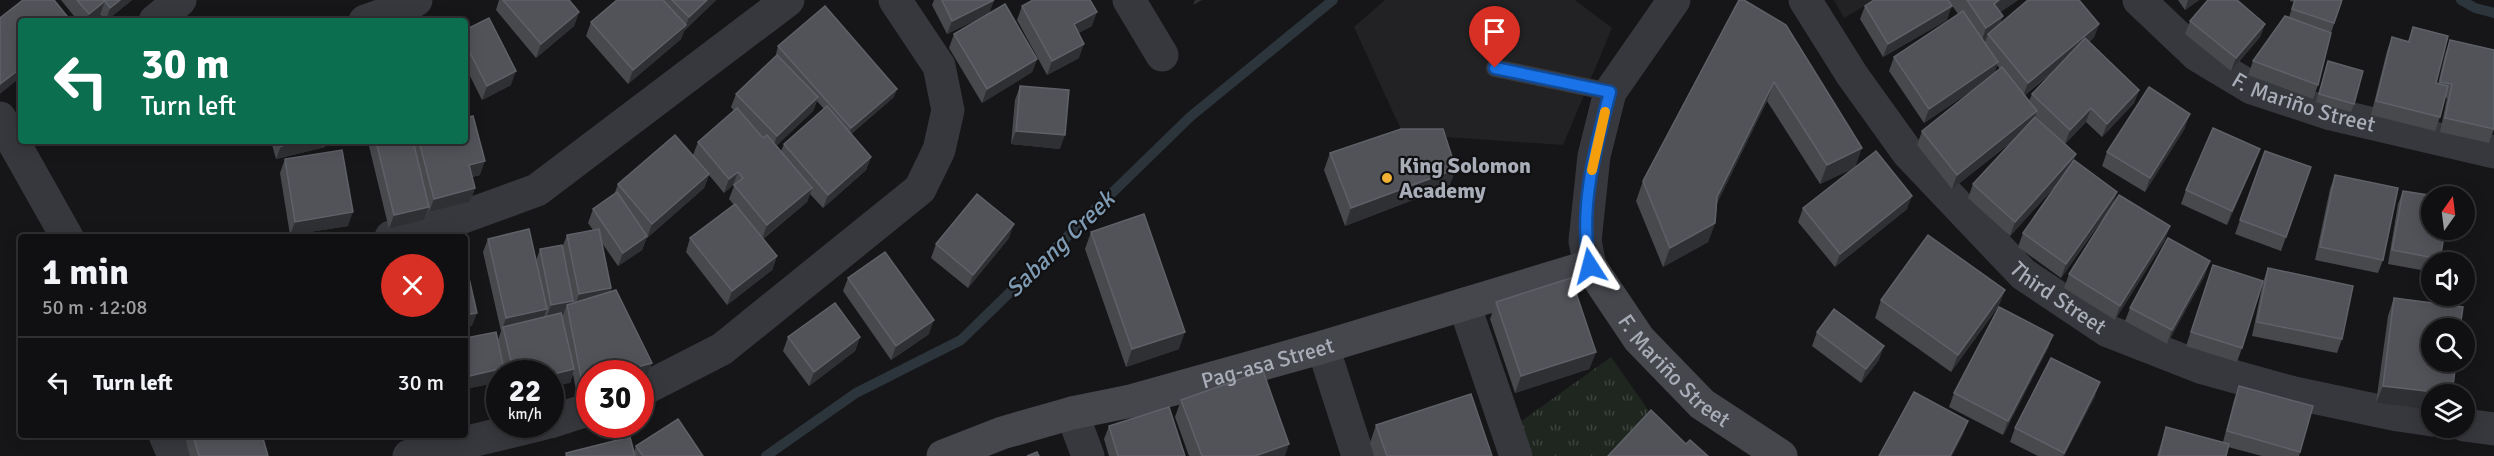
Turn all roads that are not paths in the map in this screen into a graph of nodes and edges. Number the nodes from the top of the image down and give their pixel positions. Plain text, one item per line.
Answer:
1 (180, 0) edge
2 (416, 0) edge
3 (788, 0) edge
4 (895, 0) edge
5 (1129, 0) edge
6 (1674, 0) edge
7 (1805, 0) edge
8 (2139, 0) edge
9 (159, 18) edge
10 (374, 18) edge
11 (1162, 55) dead end
12 (1495, 68) dead end
13 (1610, 92) junction
14 (18, 106) edge
15 (0, 116) edge
16 (2494, 152) edge
17 (65, 234) edge
18 (402, 234) edge
19 (1590, 266) junction
20 (1464, 304) junction
21 (1323, 347) junction
22 (654, 384) edge
23 (1072, 413) junction
24 (2421, 418) edge
25 (2475, 426) edge
26 (2494, 429) edge
27 (486, 437) edge
28 (166, 438) edge
29 (174, 456) edge
30 (409, 456) edge
31 (944, 456) edge
32 (1088, 456) edge
33 (1358, 456) edge
34 (1516, 456) edge
35 (1781, 456) edge

1 - 9 street
2 - 10 street
3 - 18 street
4 - 22 street
5 - 11 street
6 - 13 street, F. Mariño Street
7 - 24 street, Third Street
8 - 16 street, F. Mariño Street
12 - 13 lane
13 - 19 street, F. Mariño Street
14 - 15 street
15 - 17 street
19 - 20 street, Pag-asa Street
19 - 35 street, F. Mariño Street
20 - 21 street, Pag-asa Street
20 - 34 street
21 - 23 street, Pag-asa Street
21 - 33 street
23 - 31 street, Pag-asa Street
23 - 32 street
25 - 26 street
27 - 30 street
28 - 29 street

